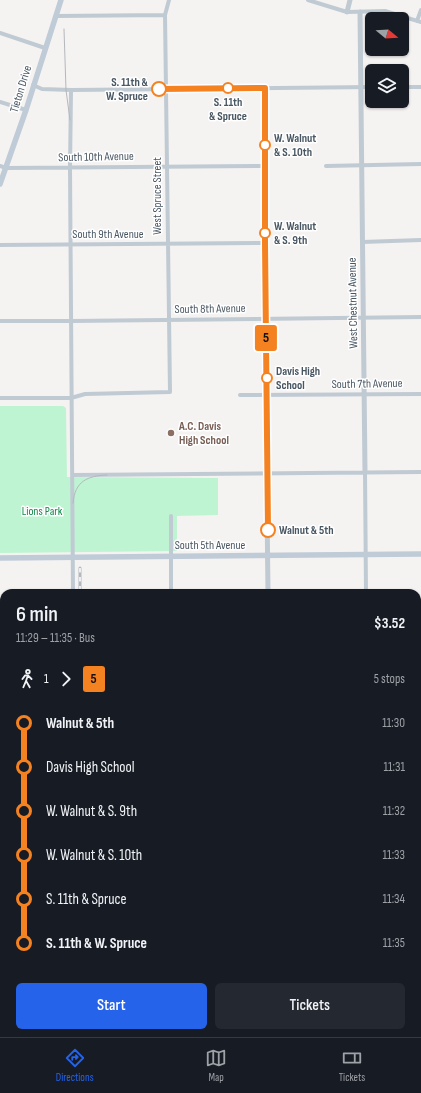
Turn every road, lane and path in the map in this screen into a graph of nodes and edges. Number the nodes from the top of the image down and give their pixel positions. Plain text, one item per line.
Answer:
1 (61, 0) edge
2 (169, 0) edge
3 (308, 0) edge
4 (350, 0) edge
5 (421, 10) edge
6 (347, 12) junction
7 (360, 12) junction
8 (165, 15) junction
9 (56, 16) junction
10 (419, 22) edge
11 (0, 34) edge
12 (46, 48) junction
13 (34, 86) junction
14 (361, 87) junction
15 (365, 87) edge
16 (409, 87) edge
17 (421, 87) edge
18 (265, 88) junction
19 (166, 89) junction
20 (70, 90) junction
21 (0, 102) edge
22 (26, 110) junction
23 (421, 164) edge
24 (361, 165) junction
25 (0, 166) edge
26 (167, 166) junction
27 (265, 166) junction
28 (326, 166) dead end
29 (6, 168) junction
30 (70, 168) junction
31 (0, 184) edge
32 (421, 240) edge
33 (362, 242) junction
34 (168, 243) junction
35 (265, 243) junction
36 (70, 244) junction
37 (0, 245) edge
38 (421, 317) edge
39 (266, 318) junction
40 (364, 318) junction
41 (169, 320) junction
42 (0, 321) edge
43 (71, 321) junction
44 (421, 394) edge
45 (240, 395) dead end
46 (267, 395) junction
47 (364, 395) junction
48 (0, 398) edge
49 (71, 398) junction
50 (365, 472) junction
51 (421, 472) edge
52 (268, 473) junction
53 (72, 475) junction
54 (171, 516) dead end
55 (366, 554) junction
56 (421, 554) edge
57 (268, 555) junction
58 (171, 556) junction
59 (73, 557) junction
60 (0, 558) edge
61 (73, 589) edge
62 (171, 589) edge
63 (268, 589) edge
64 (366, 589) edge

1 - 9 main road, Tieton Drive
2 - 8 street, West Spruce Street
3 - 6 street
4 - 6 street
5 - 10 street
6 - 7 street
7 - 10 street
7 - 14 street, West Chestnut Avenue
8 - 9 street
8 - 19 street, West Spruce Street
9 - 12 main road, Tieton Drive
11 - 12 street
12 - 13 main road, Tieton Drive
13 - 20 street
13 - 22 main road, Tieton Drive
14 - 15 street
14 - 18 street
14 - 24 street, West Chestnut Avenue
16 - 17 street
18 - 19 street
18 - 27 street
19 - 20 street
19 - 26 street, West Spruce Street
20 - 30 street
21 - 22 street
22 - 29 main road, Tieton Drive
23 - 24 street
24 - 28 street
24 - 33 street, West Chestnut Avenue
25 - 29 street, South 10th Avenue
26 - 27 street, South 10th Avenue
26 - 30 street, South 10th Avenue
26 - 34 street, West Spruce Street
27 - 35 street
29 - 30 street, South 10th Avenue
29 - 31 main road, Tieton Drive
30 - 36 street
32 - 33 street
33 - 40 street, West Chestnut Avenue
34 - 35 street, South 9th Avenue
34 - 36 street, South 9th Avenue
34 - 41 street, West Spruce Street
35 - 39 street
36 - 37 street, South 9th Avenue
36 - 43 street
38 - 40 street, South 8th Avenue
39 - 40 street, South 8th Avenue
39 - 41 street, South 8th Avenue
39 - 46 street
40 - 47 street, West Chestnut Avenue
41 - 43 street, South 8th Avenue
41 - 49 street, West Spruce Street
42 - 43 street, South 8th Avenue
43 - 49 street
44 - 47 street, South 7th Avenue
45 - 46 street, South 7th Avenue
46 - 47 street, South 7th Avenue
46 - 52 street
47 - 50 street, West Chestnut Avenue
48 - 49 street
49 - 53 street
50 - 51 street
50 - 52 street
50 - 55 street, West Chestnut Avenue
52 - 53 street
52 - 57 street
53 - 59 street
54 - 58 street
55 - 56 main road, South 5th Avenue
55 - 57 main road, South 5th Avenue
55 - 64 street, West Chestnut Avenue
57 - 58 main road, South 5th Avenue
57 - 63 street
58 - 59 main road, South 5th Avenue
58 - 62 street
59 - 60 main road, South 5th Avenue
59 - 61 street

